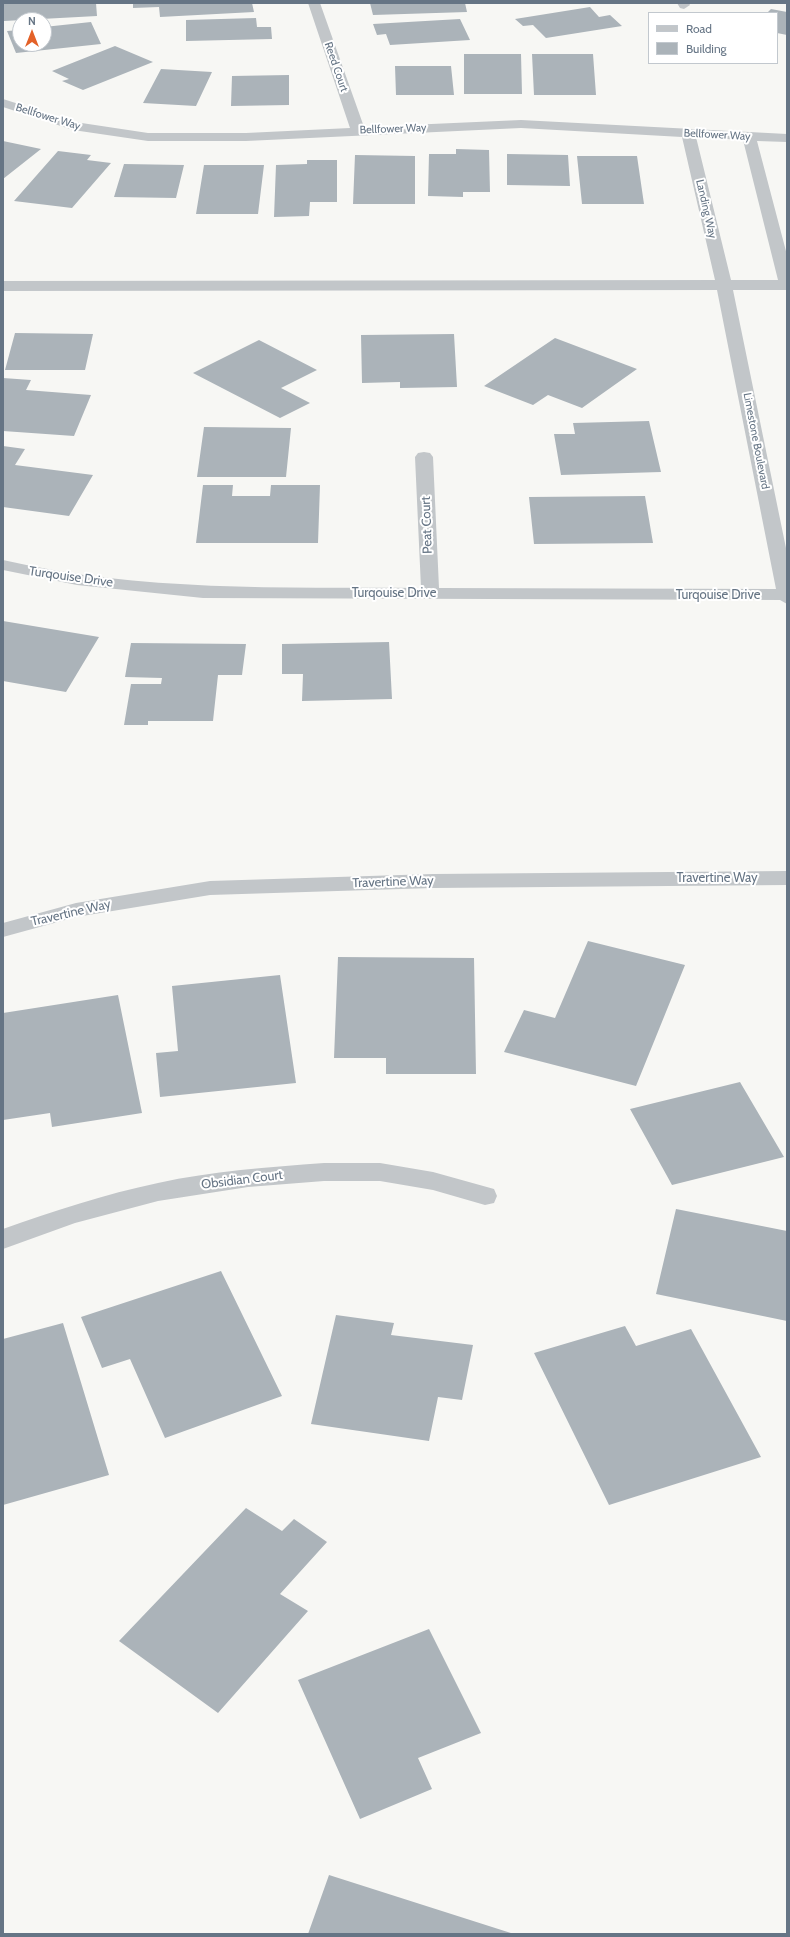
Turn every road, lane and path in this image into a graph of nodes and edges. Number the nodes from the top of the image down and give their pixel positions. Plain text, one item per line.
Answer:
1 (314, 3) edge
2 (3, 103) edge
3 (358, 131) junction
4 (688, 133) junction
5 (749, 137) junction
6 (787, 138) edge
7 (724, 284) junction
8 (787, 285) edge
9 (3, 286) edge
10 (424, 457) dead end
11 (3, 565) edge
12 (430, 594) junction
13 (787, 596) edge
14 (787, 878) edge
15 (3, 930) edge
16 (485, 1196) dead end
17 (3, 1238) edge

1 - 3 street, Reed Court
2 - 3 street, Bellfower Way
3 - 4 street, Bellfower Way
4 - 5 street, Bellfower Way
4 - 7 street, Landing Way
5 - 6 street, Bellfower Way
5 - 8 street
7 - 8 street
7 - 9 street
7 - 13 street, Limestone Boulevard
10 - 12 street, Peat Court
11 - 12 street, Turqouise Drive
12 - 13 street, Turqouise Drive
14 - 15 street, Travertine Way
16 - 17 street, Obsidian Court

